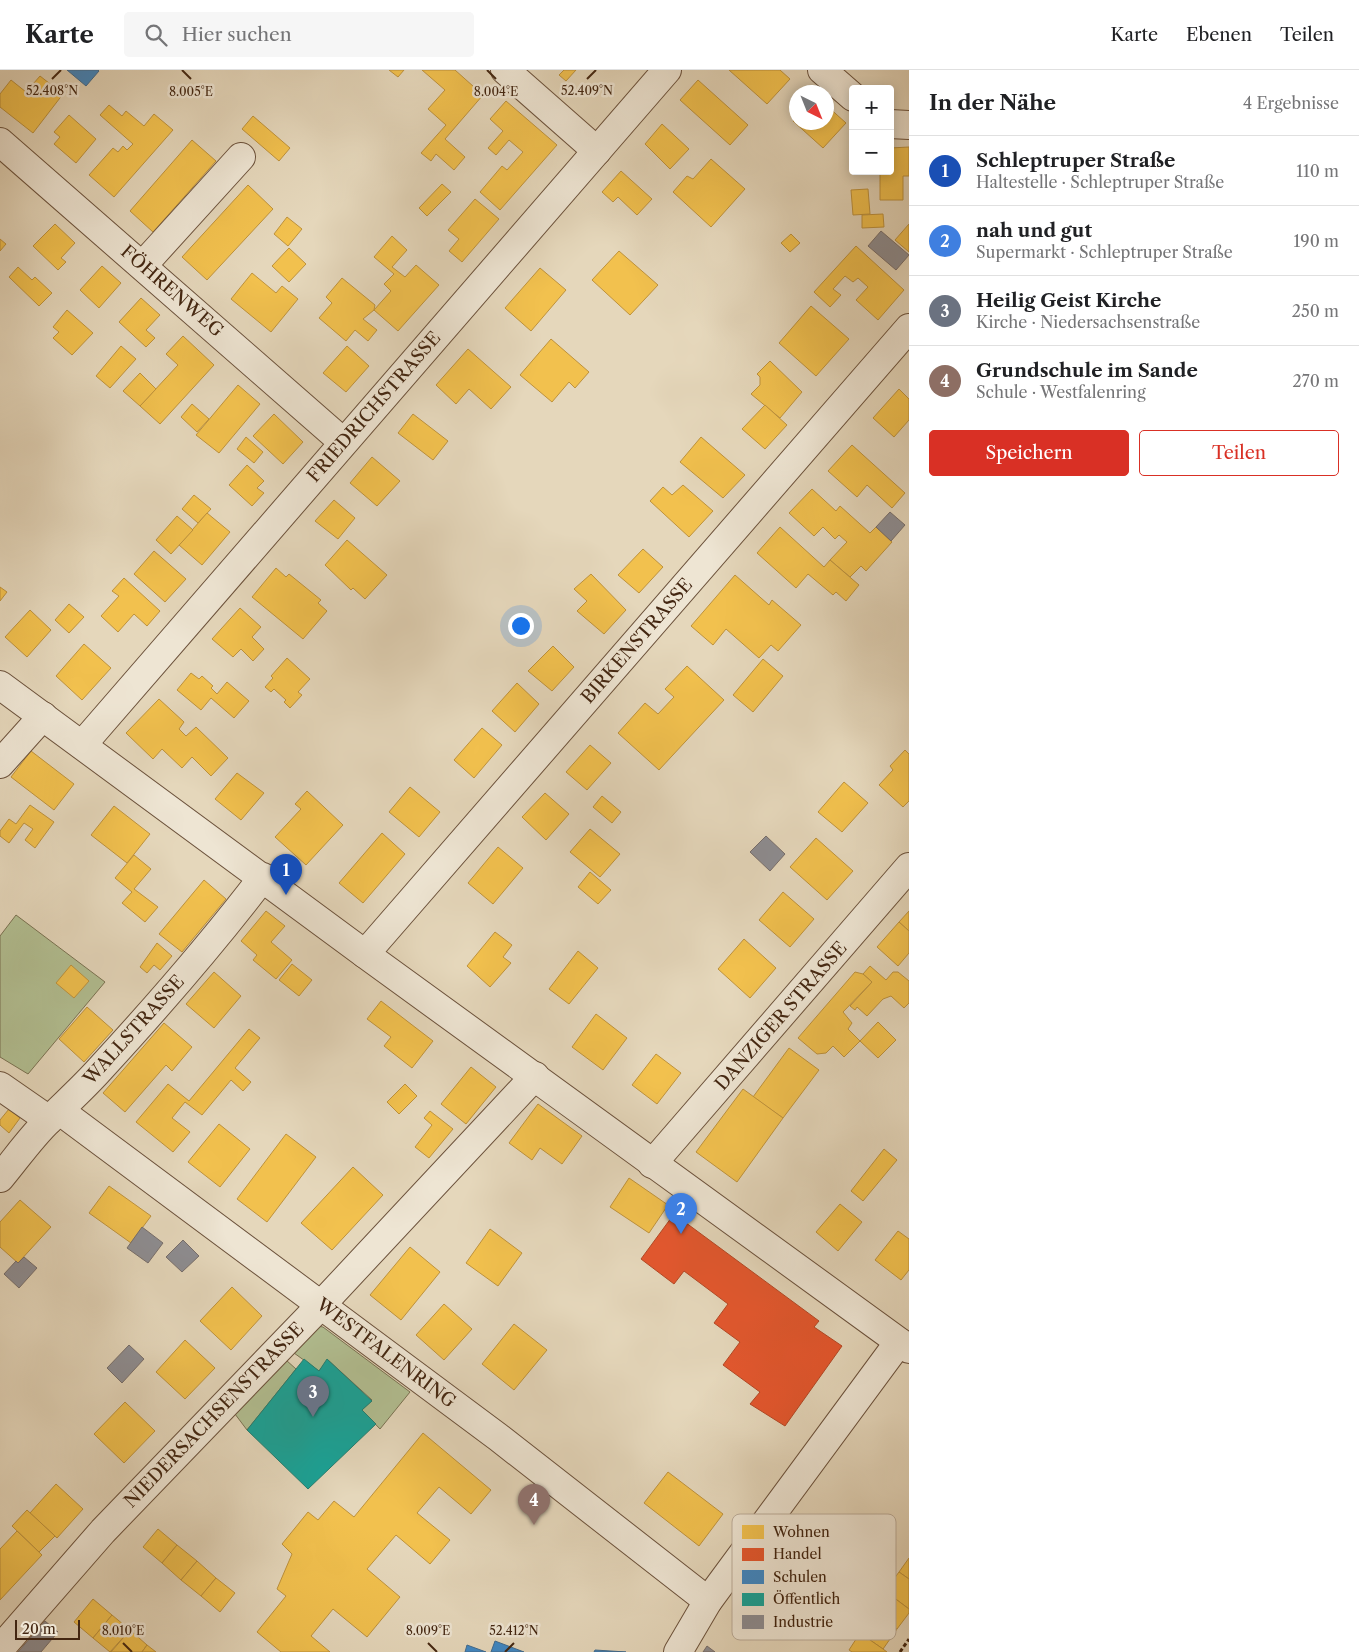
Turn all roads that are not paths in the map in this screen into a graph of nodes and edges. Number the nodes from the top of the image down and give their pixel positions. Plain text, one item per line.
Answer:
1 (505, 70) edge
2 (667, 70) edge
3 (822, 70) edge
4 (849, 94) edge
5 (894, 124) edge
6 (909, 125) edge
7 (0, 142) edge
8 (596, 151) junction
9 (240, 157) dead end
10 (143, 266) junction
11 (909, 328) edge
12 (343, 442) junction
13 (0, 685) edge
14 (43, 716) junction
15 (82, 745) junction
16 (0, 764) edge
17 (909, 867) edge
18 (263, 878) junction
19 (365, 954) junction
20 (535, 1076) junction
21 (0, 1086) edge
22 (54, 1115) junction
23 (652, 1164) junction
24 (0, 1178) edge
25 (321, 1305) junction
26 (904, 1346) edge
27 (775, 1514) edge
28 (732, 1570) edge
29 (708, 1601) junction
30 (0, 1648) edge
31 (678, 1652) edge

1 - 8 street
2 - 8 street, FRIEDRICHSTRASSE
3 - 4 street
5 - 6 street
7 - 10 street, FÖHRENWEG
8 - 12 street, FRIEDRICHSTRASSE
9 - 10 street
10 - 12 street, FÖHRENWEG
11 - 19 street, BIRKENSTRASSE
12 - 15 street, FRIEDRICHSTRASSE
13 - 14 street
14 - 15 street
14 - 16 street
15 - 18 street
17 - 23 street, DANZIGER STRASSE
18 - 19 street
18 - 22 street, WALLSTRASSE
19 - 20 street
20 - 23 street
20 - 25 street, NIEDERSACHSENSTRASSE
21 - 22 street, WESTFALENRING
22 - 24 street, WALLSTRASSE
22 - 25 street, WESTFALENRING
23 - 26 street
25 - 29 street, WESTFALENRING
25 - 30 street, NIEDERSACHSENSTRASSE
26 - 27 street
28 - 29 street
29 - 31 street

